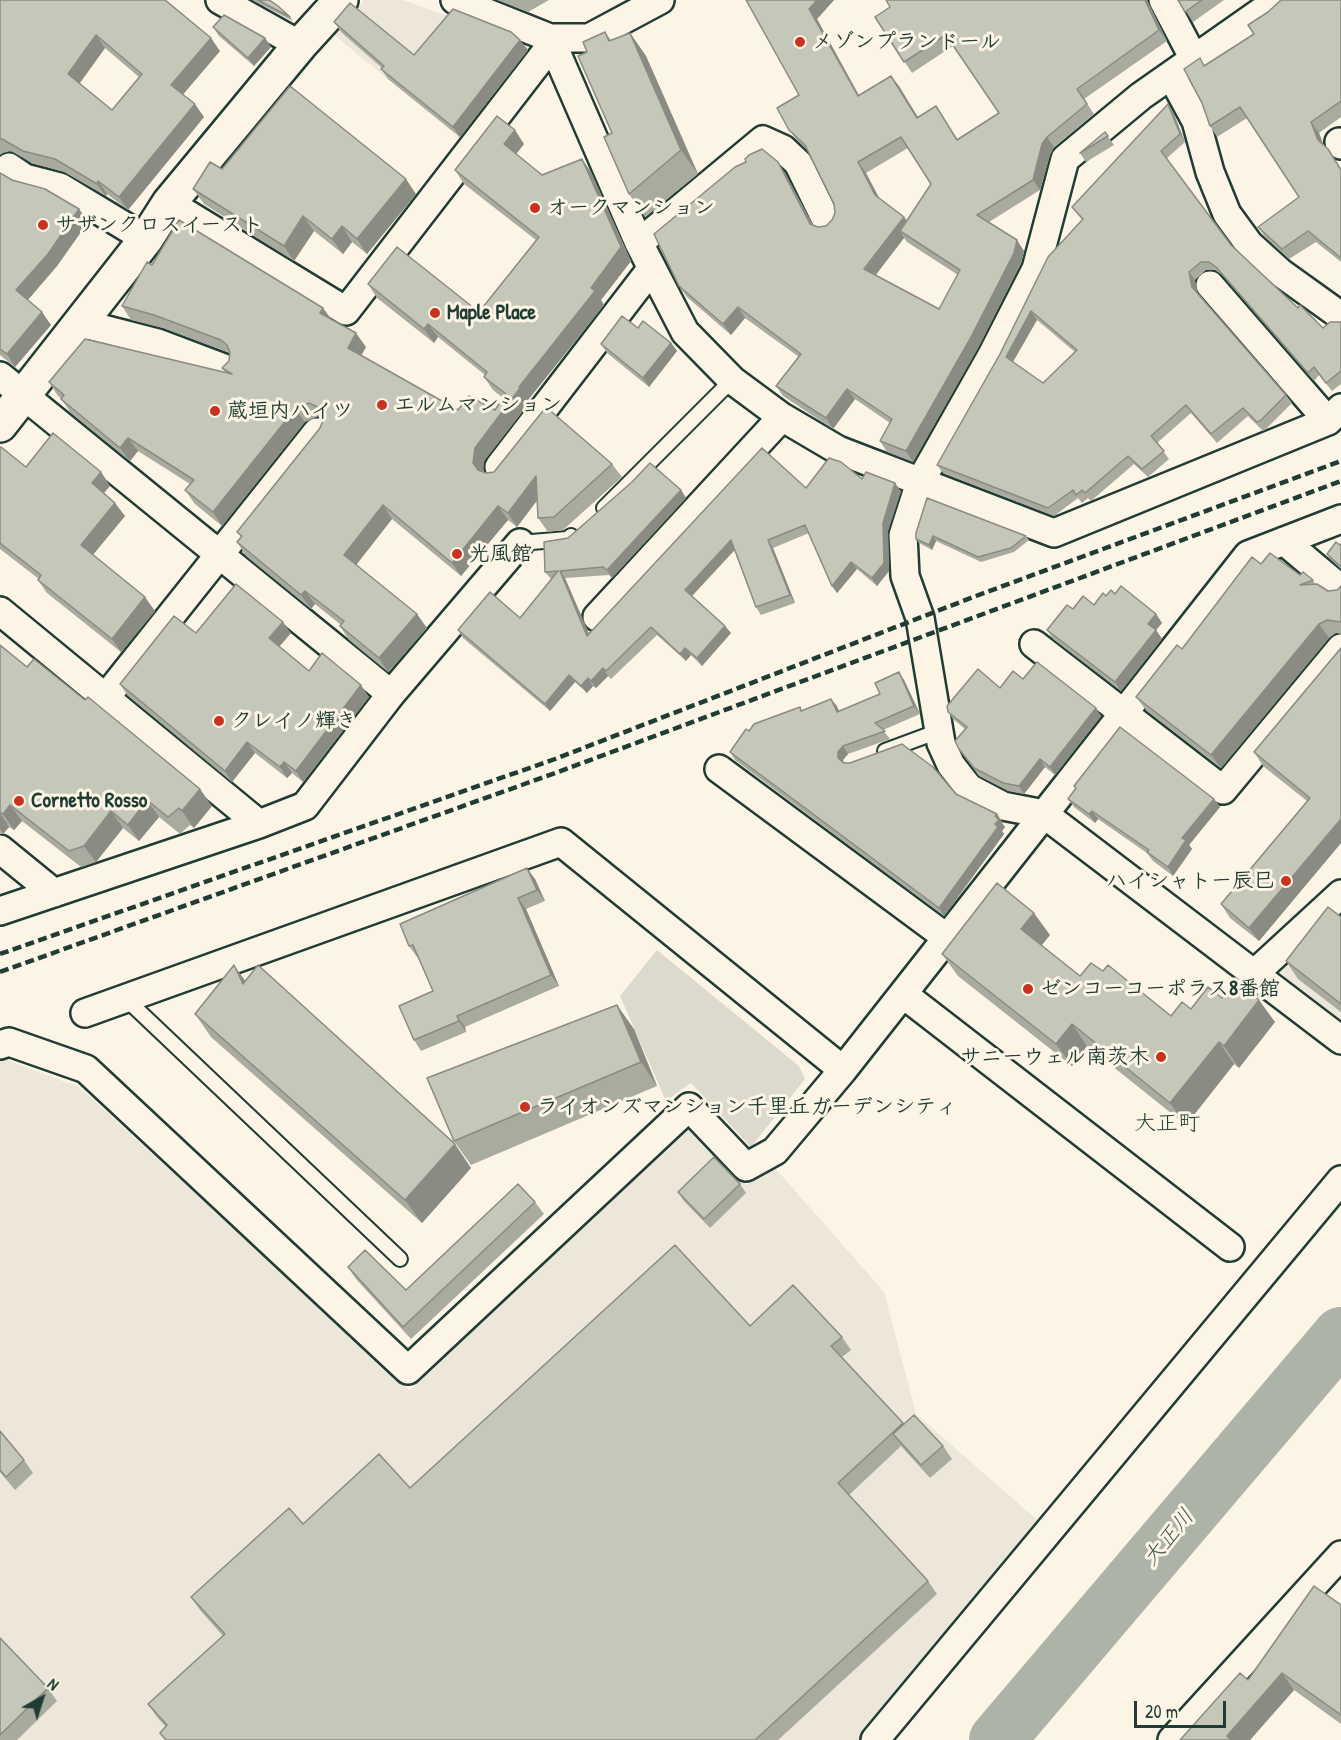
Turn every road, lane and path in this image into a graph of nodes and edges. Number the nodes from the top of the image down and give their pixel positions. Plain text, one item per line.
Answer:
1 (220, 0) edge
2 (341, 0) edge
3 (455, 0) edge
4 (660, 0) edge
5 (1163, 0) edge
6 (1278, 0) edge
7 (551, 41) junction
8 (300, 45) junction
9 (1194, 59) junction
10 (1171, 75) junction
11 (9, 167) edge
12 (169, 203) junction
13 (826, 222) edge
14 (146, 239) junction
15 (639, 243) junction
16 (652, 268) junction
17 (1209, 285) dead end
18 (1341, 316) edge
19 (80, 324) junction
20 (224, 368) edge
21 (732, 380) junction
22 (12, 385) edge
23 (1335, 414) edge
24 (782, 417) junction
25 (0, 425) edge
26 (317, 432) edge
27 (496, 471) edge
28 (920, 482) junction
29 (1341, 519) edge
30 (1284, 542) junction
31 (520, 543) joint
32 (219, 554) junction
33 (1341, 589) edge
34 (0, 611) edge
35 (597, 617) dead end
36 (1034, 644) dead end
37 (1341, 648) edge
38 (391, 694) junction
39 (106, 696) junction
40 (1124, 713) junction
41 (939, 731) junction
42 (874, 754) edge
43 (719, 769) dead end
44 (1044, 814) junction
45 (259, 824) junction
46 (0, 849) edge
47 (54, 893) junction
48 (1341, 894) edge
49 (0, 911) edge
50 (946, 937) junction
51 (1254, 974) junction
52 (903, 994) junction
53 (125, 998) junction
54 (85, 1013) dead end
55 (1341, 1040) edge
56 (0, 1045) edge
57 (843, 1070) junction
58 (1341, 1179) edge
59 (1230, 1247) dead end
60 (400, 1259) dead end
61 (1337, 1566) edge
62 (875, 1740) edge
63 (1172, 1740) edge

1 - 8 street
2 - 8 street
3 - 7 street
4 - 7 street
5 - 9 street
6 - 9 street
7 - 12 street
7 - 15 street
8 - 12 street
9 - 10 street
10 - 18 street
10 - 28 street
11 - 14 street
12 - 14 street
13 - 15 street
14 - 19 street
15 - 16 street
16 - 21 street
16 - 27 street
17 - 23 street
19 - 20 street
19 - 22 street
21 - 24 street
21 - 31 lane
22 - 25 street
22 - 32 street
23 - 28 street
24 - 28 street
24 - 35 street
26 - 32 street
28 - 41 street
29 - 30 street
30 - 33 street
30 - 40 street
31 - 38 street
32 - 38 street
32 - 39 street
34 - 39 street
36 - 40 street
37 - 40 street
38 - 45 street
39 - 45 street
40 - 44 street
41 - 42 lane
41 - 44 street
43 - 50 street
44 - 50 street
44 - 51 street
45 - 47 street
46 - 47 street
47 - 49 street
48 - 51 street
50 - 52 street
51 - 55 street
52 - 57 street
52 - 59 street
53 - 54 street
53 - 57 street
53 - 60 lane
56 - 57 street
58 - 62 street
61 - 63 street

